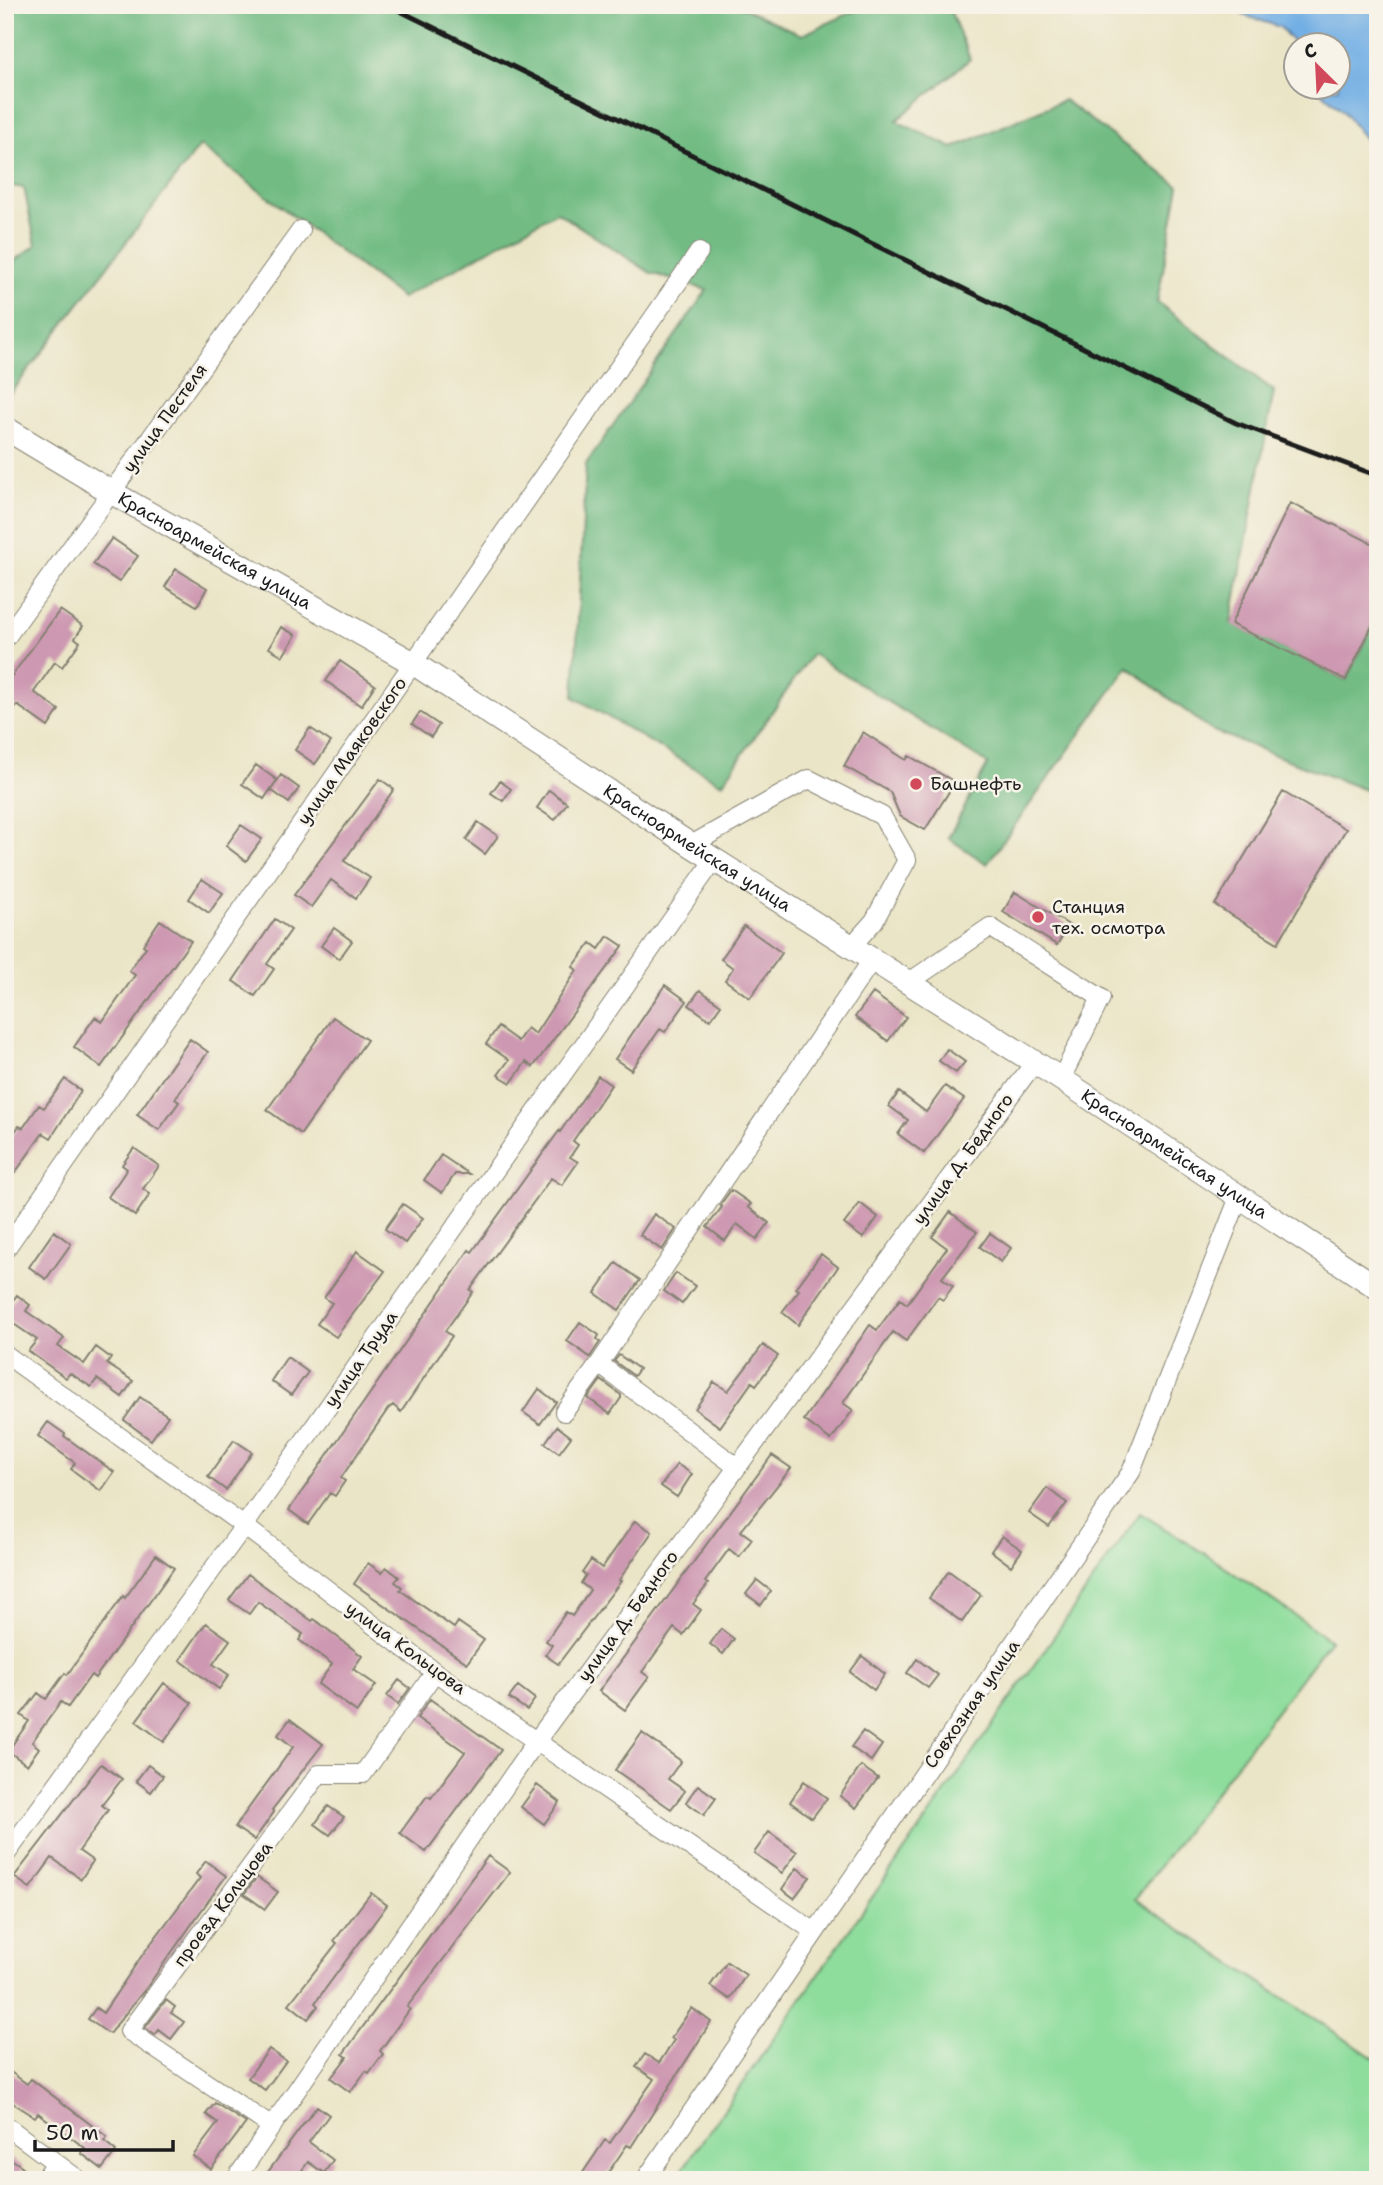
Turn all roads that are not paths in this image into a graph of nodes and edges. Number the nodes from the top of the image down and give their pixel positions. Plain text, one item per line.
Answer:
1 (301, 230) dead end
2 (699, 252) dead end
3 (5, 428) edge
4 (111, 492) junction
5 (5, 639) edge
6 (413, 663) junction
7 (691, 845) junction
8 (714, 860) junction
9 (851, 947) junction
10 (872, 960) junction
11 (908, 983) junction
12 (1034, 1062) junction
13 (1061, 1079) junction
14 (1239, 1197) junction
15 (5, 1250) edge
16 (1378, 1288) edge
17 (5, 1354) edge
18 (599, 1364) junction
19 (564, 1412) dead end
20 (737, 1467) junction
21 (244, 1525) junction
22 (435, 1672) junction
23 (537, 1740) junction
24 (5, 1856) edge
25 (815, 1932) junction
26 (5, 2124) edge
27 (272, 2127) junction
28 (55, 2164) junction
29 (44, 2180) edge
30 (79, 2180) edge
31 (235, 2180) edge
32 (645, 2180) edge

1 - 4 street, улица Пестеля
2 - 6 street, улица Маяковского
3 - 4 main road, Красноармейская улица
4 - 5 street, улица Пестеля
4 - 6 main road, Красноармейская улица
6 - 7 main road, Красноармейская улица
6 - 15 street, улица Маяковского
7 - 8 main road, Красноармейская улица
7 - 9 street
8 - 9 main road, Красноармейская улица
8 - 21 street, улица Труда
9 - 10 main road, Красноармейская улица
10 - 11 main road, Красноармейская улица
10 - 18 street
11 - 12 main road, Красноармейская улица
11 - 13 street
12 - 13 main road, Красноармейская улица
12 - 20 street, улица Д. Бедного
13 - 14 main road, Красноармейская улица
14 - 16 main road, Красноармейская улица
14 - 25 street, Совхозная улица
17 - 21 street, улица Кольцова
18 - 19 street
18 - 20 street
20 - 23 street, улица Д. Бедного
21 - 22 street, улица Кольцова
21 - 24 street, улица Труда
22 - 23 street, улица Кольцова
22 - 27 street, проезд Кольцова
23 - 25 street, улица Кольцова
23 - 27 street, улица Д. Бедного
25 - 32 street, Совхозная улица
26 - 28 street
27 - 31 street, улица Д. Бедного
28 - 29 street
28 - 30 street

